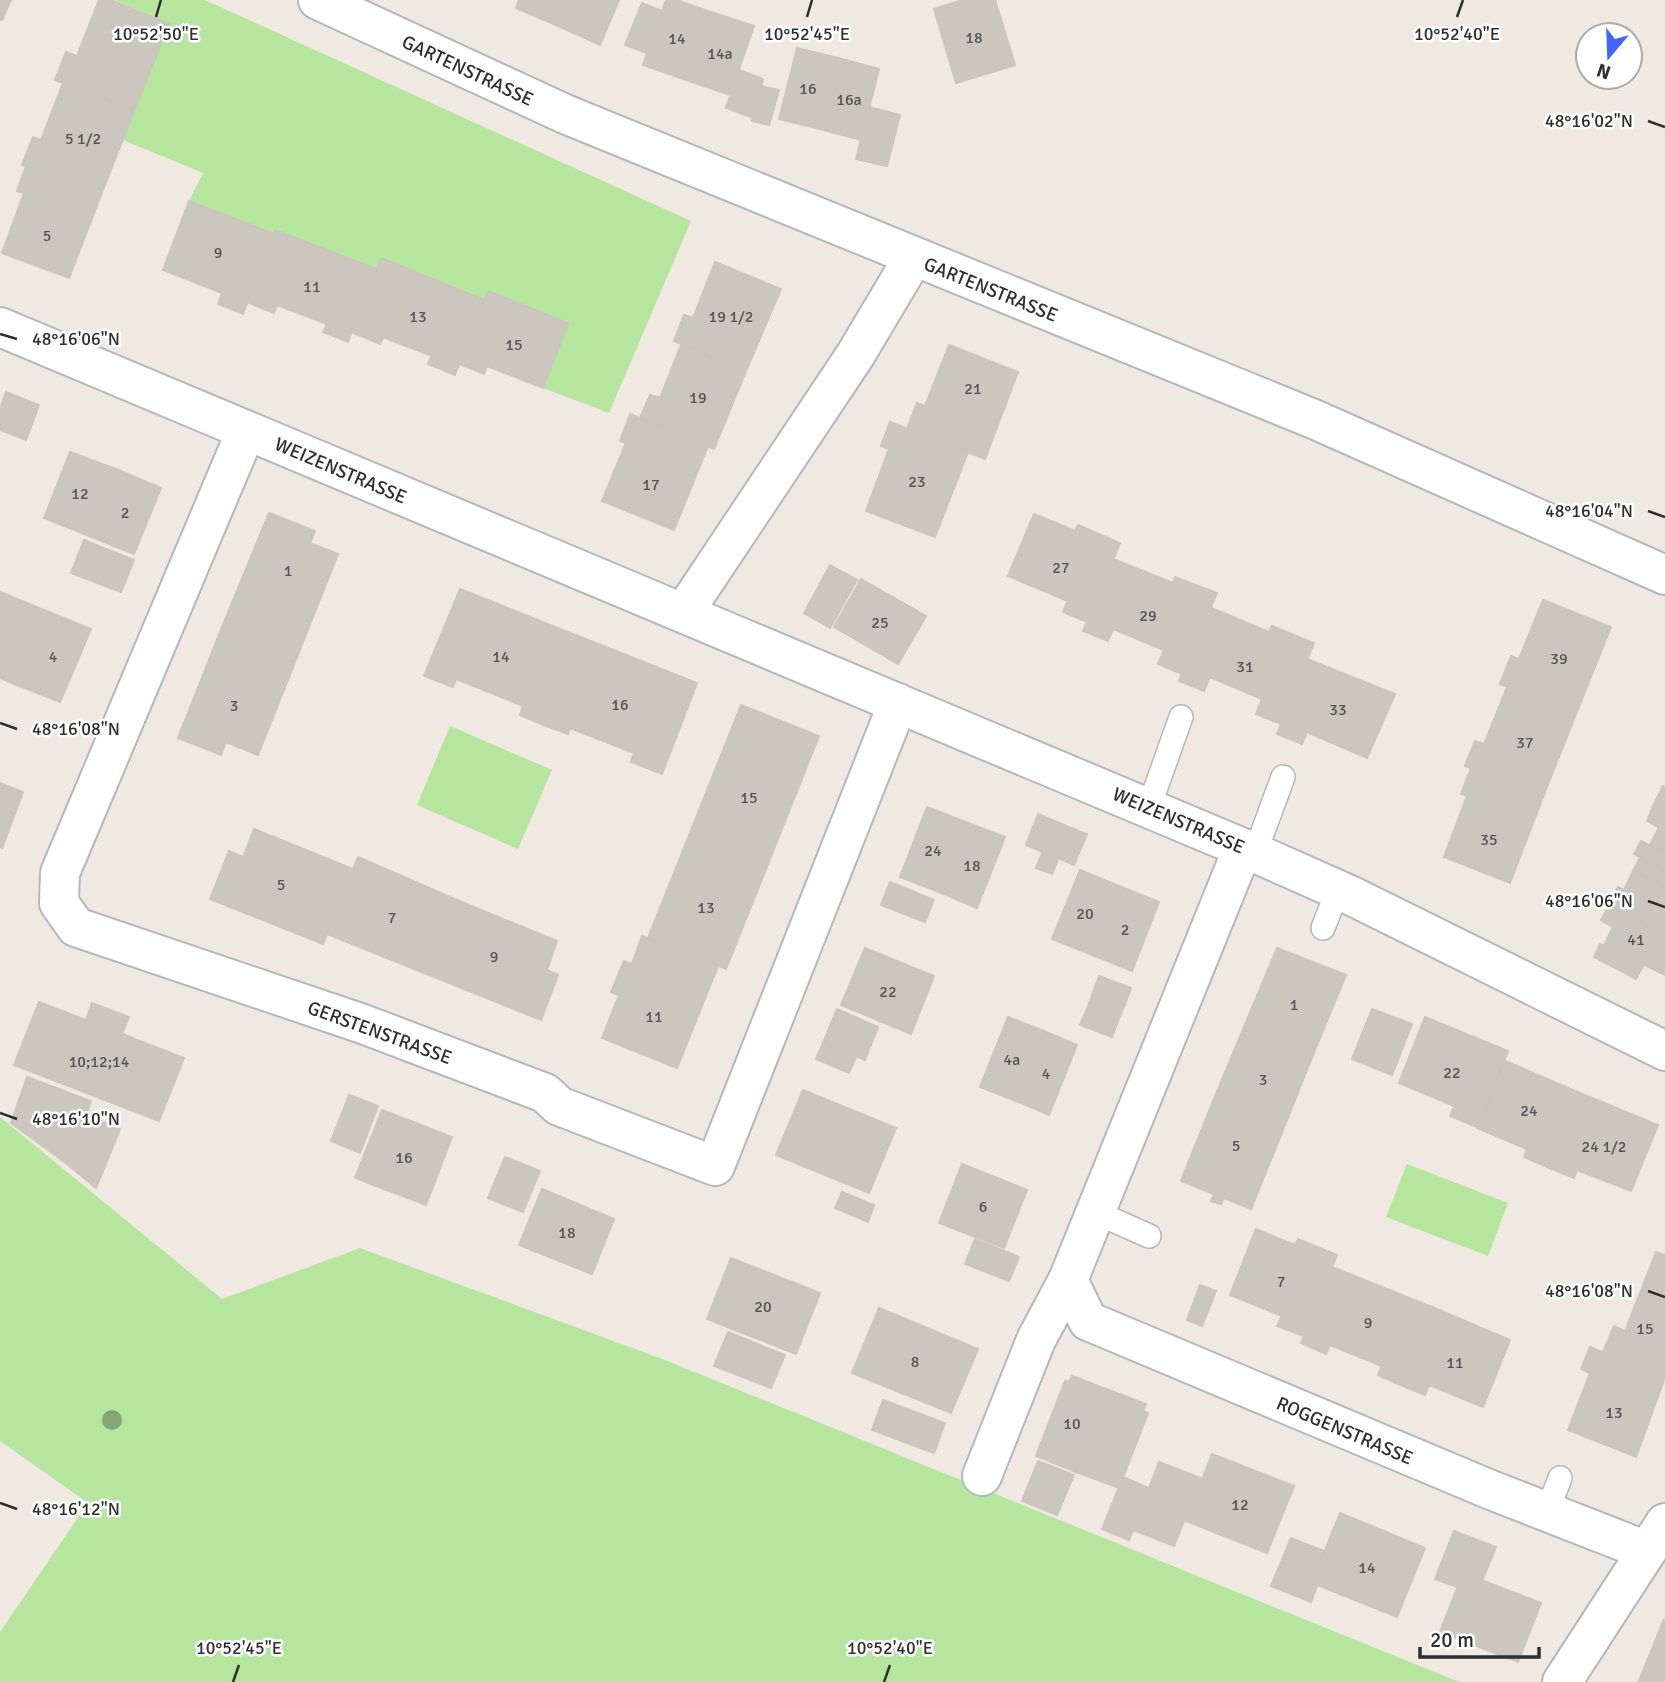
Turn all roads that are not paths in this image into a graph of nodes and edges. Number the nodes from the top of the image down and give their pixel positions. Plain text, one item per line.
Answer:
1 (318, 0) edge
2 (913, 258) junction
3 (0, 327) edge
4 (246, 431) junction
5 (1665, 575) edge
6 (684, 612) junction
7 (898, 703) junction
8 (1181, 717) dead end
9 (1283, 776) dead end
10 (1149, 807) junction
11 (1249, 850) junction
12 (1338, 890) junction
13 (1323, 928) dead end
14 (1665, 1051) edge
15 (1095, 1212) junction
16 (1149, 1236) dead end
17 (1068, 1280) junction
18 (982, 1476) dead end
19 (1656, 1537) edge
20 (1562, 1682) edge

1 - 2 street, GARTENSTRASSE
2 - 5 street, GARTENSTRASSE
2 - 6 street
3 - 4 street, WEIZENSTRASSE
4 - 6 street, WEIZENSTRASSE
4 - 7 street, GERSTENSTRASSE
6 - 7 street, WEIZENSTRASSE
7 - 10 street, WEIZENSTRASSE
8 - 10 lane
9 - 11 lane
10 - 11 street, WEIZENSTRASSE
11 - 12 street, WEIZENSTRASSE
11 - 15 street
12 - 13 lane
12 - 14 street, WEIZENSTRASSE
15 - 16 lane
15 - 17 street
17 - 18 street
17 - 19 street, ROGGENSTRASSE
19 - 20 street, ROGGENSTRASSE

